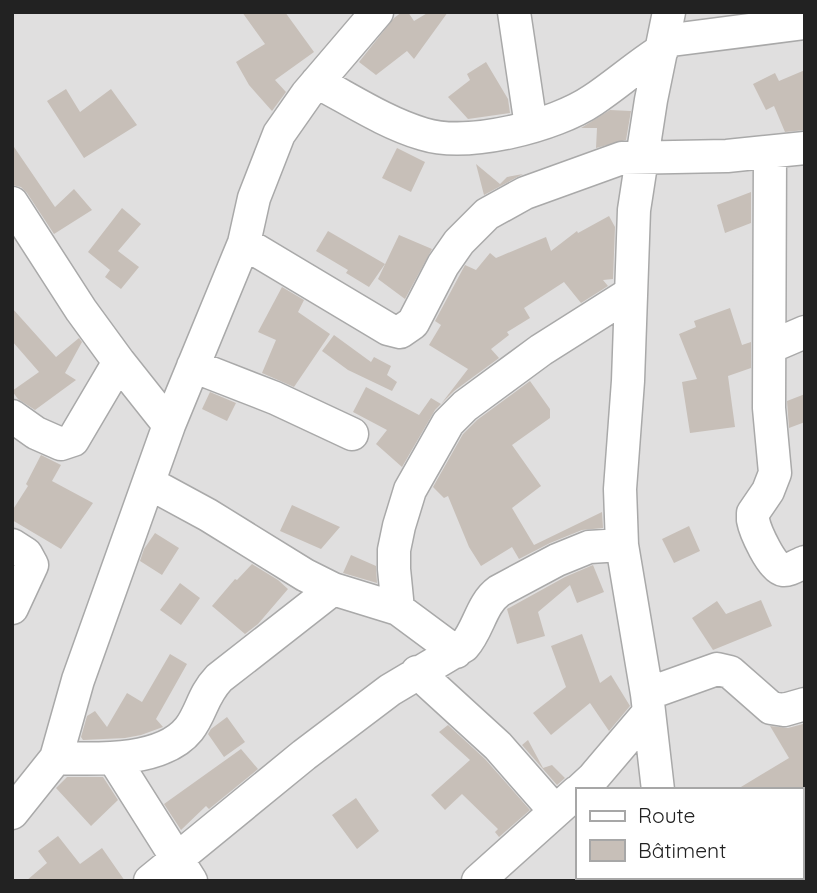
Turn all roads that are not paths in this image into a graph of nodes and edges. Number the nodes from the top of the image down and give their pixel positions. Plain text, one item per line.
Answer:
1 (377, 12) edge
2 (514, 12) edge
3 (805, 23) edge
4 (665, 34) edge
5 (317, 82) junction
6 (531, 126) junction
7 (805, 148) edge
8 (770, 153) junction
9 (642, 157) junction
10 (12, 203) edge
11 (244, 243) junction
12 (632, 293) junction
13 (793, 343) edge
14 (119, 362) junction
15 (193, 366) junction
16 (12, 416) edge
17 (169, 425) junction
18 (352, 434) dead end
19 (149, 483) junction
20 (12, 545) edge
21 (622, 545) junction
22 (805, 562) edge
23 (333, 589) junction
24 (12, 608) edge
25 (398, 609) junction
26 (456, 652) junction
27 (417, 672) junction
28 (648, 703) junction
29 (805, 704) edge
30 (56, 758) junction
31 (114, 759) junction
32 (582, 788) edge
33 (658, 788) edge
34 (571, 798) edge
35 (12, 813) edge
36 (184, 870) edge
37 (150, 881) edge
38 (478, 881) edge

1 - 5 street
2 - 6 street
3 - 4 street
4 - 6 street
4 - 9 street
5 - 6 street
5 - 11 street
7 - 8 street
8 - 9 street
8 - 13 street
9 - 11 street
9 - 12 street
10 - 14 street
11 - 15 street
12 - 21 street
12 - 25 street
13 - 22 street
14 - 16 street
14 - 17 street
15 - 17 street
15 - 18 street
17 - 19 street
19 - 23 street
19 - 30 street
20 - 24 street
21 - 26 street
21 - 28 street
23 - 25 street
23 - 31 street
25 - 26 street
26 - 27 street
27 - 34 street
27 - 36 street
28 - 29 street
28 - 32 street
28 - 33 street
30 - 31 street
30 - 35 street
31 - 36 street
34 - 38 street
36 - 37 street

